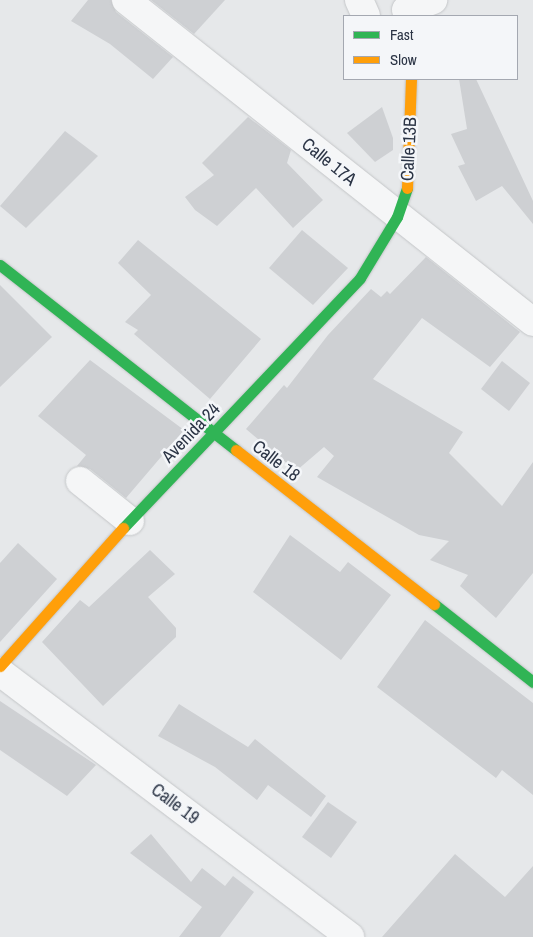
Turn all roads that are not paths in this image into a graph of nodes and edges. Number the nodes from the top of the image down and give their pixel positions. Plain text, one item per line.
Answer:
1 (126, 0) edge
2 (359, 0) edge
3 (433, 0) edge
4 (404, 9) edge
5 (366, 15) edge
6 (411, 80) edge
7 (398, 217) junction
8 (0, 266) edge
9 (533, 322) edge
10 (214, 435) junction
11 (80, 481) dead end
12 (130, 522) junction
13 (0, 666) edge
14 (0, 672) edge
15 (533, 682) edge
16 (350, 937) edge

1 - 7 street, Calle 17A
2 - 5 street
3 - 4 street
6 - 7 street, Calle 13B
7 - 9 street, Calle 17A
7 - 10 street, Avenida 24
8 - 10 street, Calle 18
10 - 12 street, Avenida 24
10 - 15 street, Calle 18
11 - 12 street
12 - 13 street, Avenida 24
14 - 16 street, Calle 19

